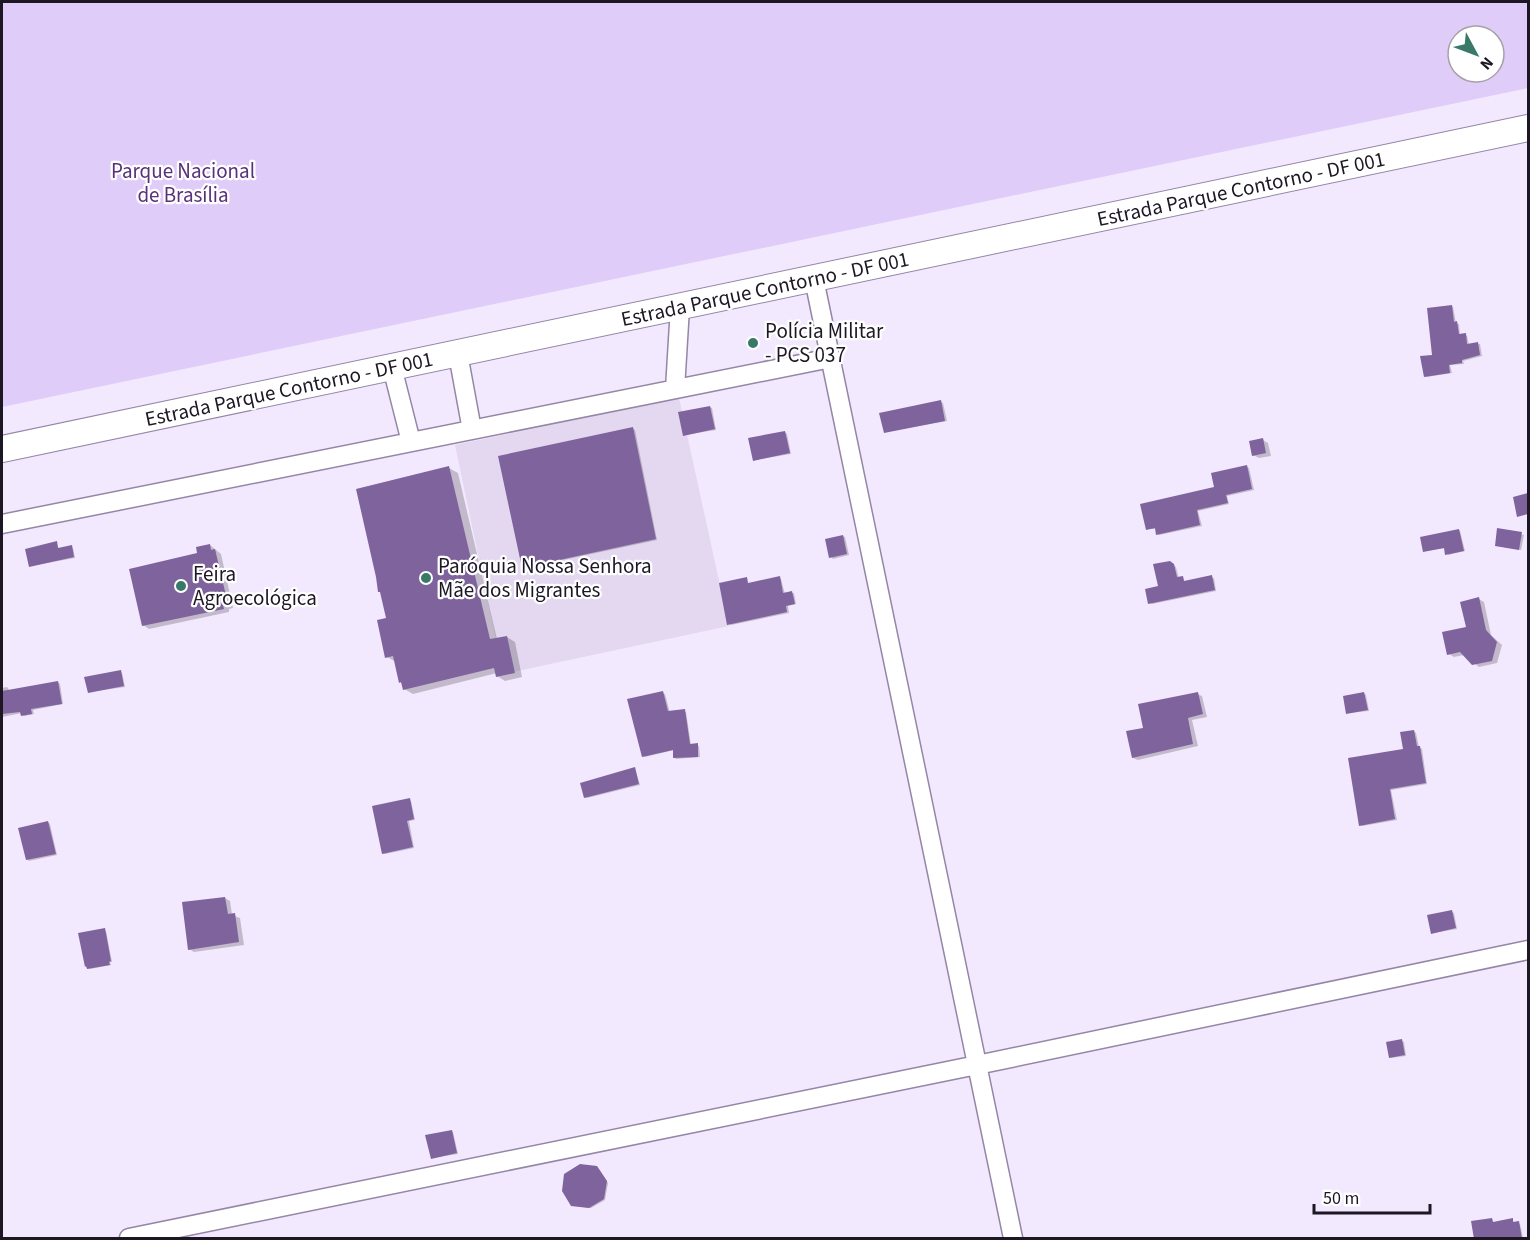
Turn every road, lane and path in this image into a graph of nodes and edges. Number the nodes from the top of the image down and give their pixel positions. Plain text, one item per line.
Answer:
1 (1528, 128) edge
2 (814, 279) junction
3 (680, 307) junction
4 (458, 354) junction
5 (831, 358) junction
6 (392, 368) junction
7 (675, 389) junction
8 (472, 430) junction
9 (411, 442) junction
10 (2, 450) edge
11 (2, 524) edge
12 (1528, 950) edge
13 (977, 1065) junction
14 (129, 1239) edge
15 (1013, 1239) edge

1 - 2 main road, Estrada Parque Contorno - DF 001
2 - 3 main road, Estrada Parque Contorno - DF 001
2 - 5 street
3 - 4 main road, Estrada Parque Contorno - DF 001
3 - 7 street
4 - 6 main road, Estrada Parque Contorno - DF 001
4 - 8 street
5 - 7 street
5 - 13 street
6 - 9 street
6 - 10 main road, Estrada Parque Contorno - DF 001
7 - 8 street
8 - 9 street
9 - 11 street
12 - 13 street
13 - 14 street
13 - 15 street

